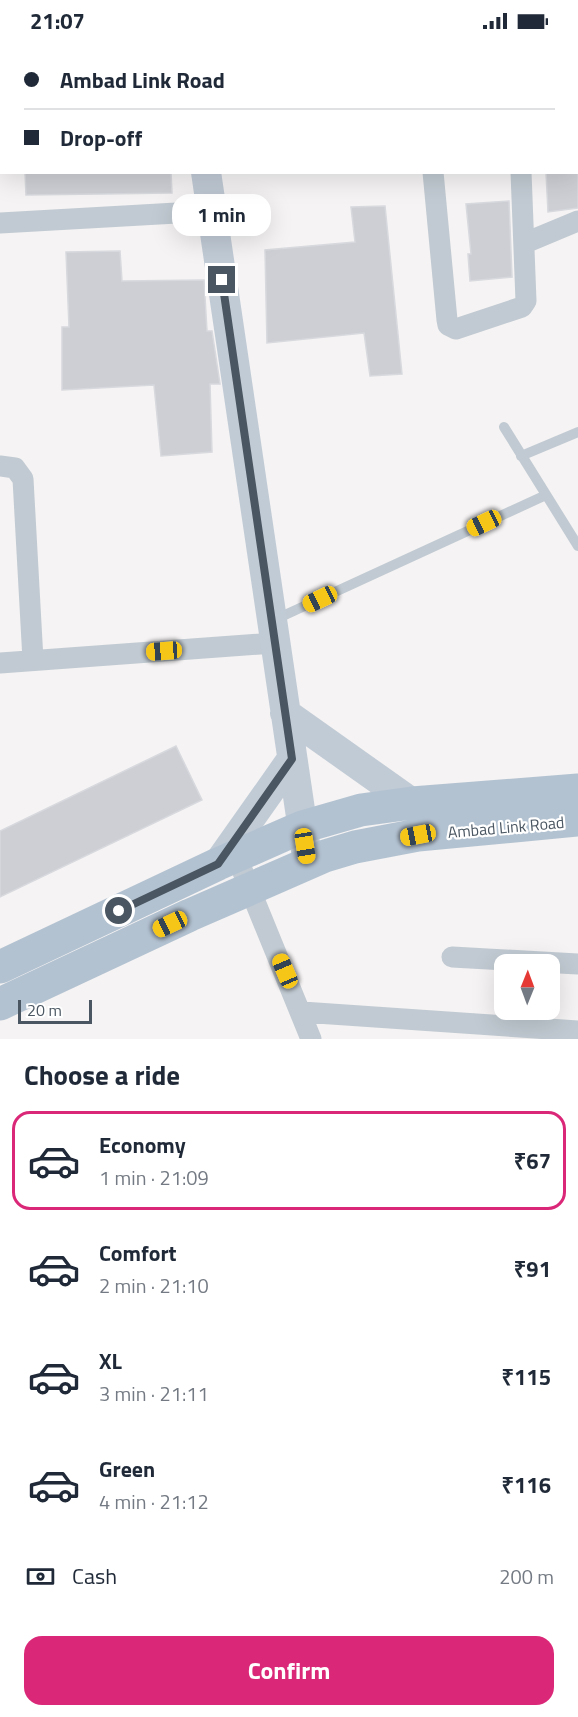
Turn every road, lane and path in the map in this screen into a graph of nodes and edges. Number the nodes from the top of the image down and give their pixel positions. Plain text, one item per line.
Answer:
1 (206, 174) edge
2 (433, 174) edge
3 (521, 174) edge
4 (212, 212) junction
5 (578, 221) edge
6 (0, 223) edge
7 (525, 243) junction
8 (504, 427) dead end
9 (578, 432) edge
10 (521, 456) junction
11 (0, 466) edge
12 (546, 495) junction
13 (578, 546) edge
14 (273, 632) junction
15 (33, 660) junction
16 (0, 663) edge
17 (285, 713) junction
18 (292, 759) junction
19 (578, 790) edge
20 (412, 803) junction
21 (578, 820) edge
22 (302, 827) junction
23 (227, 859) junction
24 (308, 864) junction
25 (251, 889) junction
26 (452, 957) dead end
27 (578, 964) edge
28 (0, 967) edge
29 (0, 1004) edge
30 (302, 1012) junction
31 (578, 1031) edge
32 (311, 1039) edge

1 - 4 street
2 - 7 street
3 - 7 street
4 - 6 street
4 - 14 street
5 - 7 street
8 - 10 lane
9 - 10 lane
10 - 12 lane
11 - 15 street
12 - 13 lane
12 - 14 lane
14 - 15 street
14 - 17 street
15 - 16 street
17 - 18 street
17 - 20 street
18 - 22 street
18 - 23 street
19 - 20 main road, Ambad Link Road
20 - 22 main road, Ambad Link Road
21 - 24 main road, Ambad Link Road
22 - 23 main road, Ambad Link Road
22 - 24 street
23 - 25 street
23 - 28 main road, Ambad Link Road
24 - 25 main road, Ambad Link Road
25 - 29 main road, Ambad Link Road
25 - 30 street
26 - 27 street
30 - 31 street
30 - 32 street

